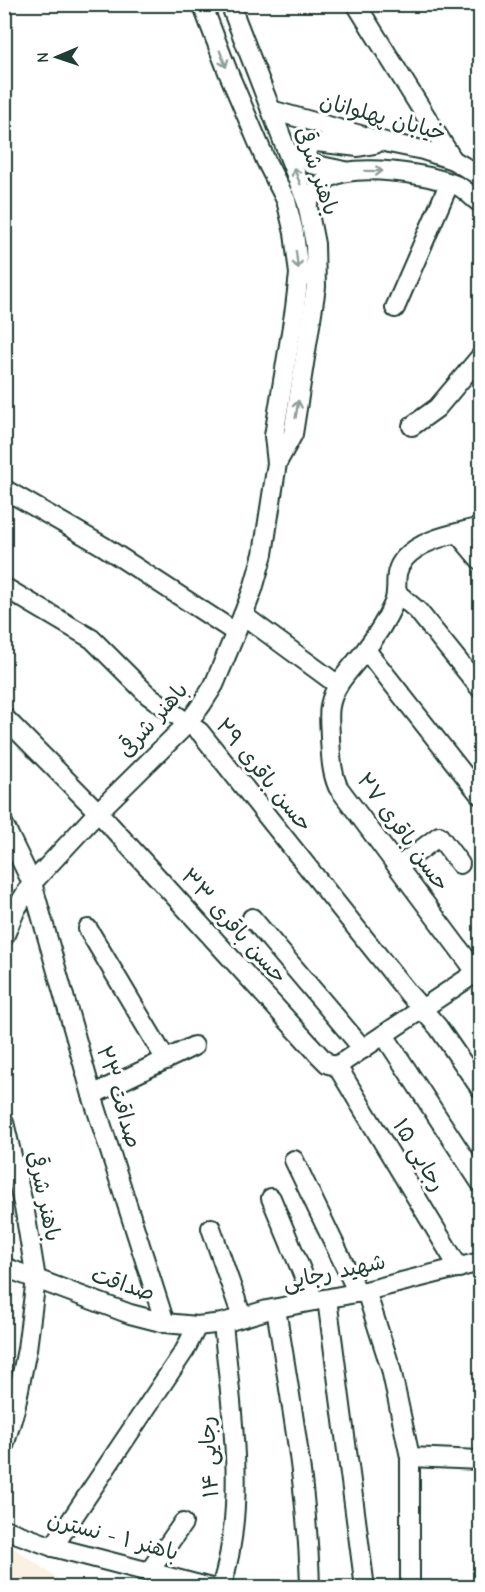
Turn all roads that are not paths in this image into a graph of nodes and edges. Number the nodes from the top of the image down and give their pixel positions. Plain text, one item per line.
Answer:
1 (202, 4) edge
2 (231, 4) edge
3 (356, 4) edge
4 (271, 111) junction
5 (389, 143) junction
6 (453, 160) junction
7 (347, 172) junction
8 (480, 176) edge
9 (449, 184) junction
10 (307, 203) junction
11 (480, 203) edge
12 (395, 308) dead end
13 (480, 357) edge
14 (412, 426) dead end
15 (277, 463) junction
16 (4, 489) edge
17 (480, 527) edge
18 (458, 534) junction
19 (480, 560) edge
20 (4, 586) edge
21 (396, 592) junction
22 (243, 615) junction
23 (235, 632) junction
24 (366, 650) junction
25 (338, 685) junction
26 (480, 688) edge
27 (4, 717) edge
28 (188, 723) junction
29 (480, 795) edge
30 (98, 812) junction
31 (4, 825) edge
32 (460, 864) dead end
33 (398, 867) junction
34 (32, 883) junction
35 (252, 918) dead end
36 (88, 929) dead end
37 (4, 937) edge
38 (479, 972) edge
39 (423, 1009) junction
40 (384, 1035) junction
41 (194, 1046) dead end
42 (363, 1049) junction
43 (166, 1060) junction
44 (337, 1066) junction
45 (480, 1088) edge
46 (92, 1095) junction
47 (4, 1122) edge
48 (294, 1160) dead end
49 (480, 1182) edge
50 (271, 1198) dead end
51 (211, 1228) dead end
52 (480, 1262) edge
53 (4, 1267) edge
54 (459, 1268) junction
55 (36, 1280) junction
56 (362, 1292) junction
57 (321, 1300) junction
58 (276, 1309) junction
59 (242, 1317) junction
60 (165, 1323) junction
61 (223, 1323) junction
62 (197, 1326) junction
63 (4, 1446) edge
64 (410, 1457) junction
65 (480, 1460) edge
66 (183, 1523) dead end
67 (4, 1529) edge
68 (53, 1547) junction
69 (149, 1572) junction
70 (211, 1587) edge
71 (221, 1587) edge
72 (310, 1587) edge
73 (365, 1587) edge
74 (410, 1587) edge

1 -> 15 street, باهنر شرقی
2 - 4 street, باهنر شرقی
3 - 6 street
4 - 5 street, خیابان پهلوانان
10 -> 4 street, باهنر شرقی
5 - 6 street, خیابان پهلوانان
5 - 7 street
6 - 8 street, خیابان پهلوانان
7 -> 9 street
7 - 10 street
9 - 11 street
9 - 12 street
15 -> 10 street, باهنر شرقی
13 - 14 street
15 - 22 street, باهنر شرقی
16 - 23 street
17 - 18 street
18 - 19 street
18 - 21 street
20 - 28 street, حسن باقری ۲۹
21 - 24 street
21 - 26 street
22 - 23 street, باهنر شرقی
22 - 25 street
23 - 28 street, باهنر شرقی
24 - 25 street
24 - 29 street
25 - 33 street, حسن باقری ۲۷
27 - 30 street, حسن باقری ۳۳
28 - 30 street, باهنر شرقی
28 - 39 street, حسن باقری ۲۹
30 - 34 street, باهنر شرقی
30 - 44 street, حسن باقری ۳۳
31 - 34 street, صداقت ۲۳
32 - 33 street
33 - 38 street, حسن باقری ۲۷
34 - 37 street, باهنر شرقی
34 - 46 street, صداقت ۲۳
35 - 42 street
36 - 43 street
38 - 39 street
39 - 40 street
39 - 45 street, حسن باقری ۲۹
40 - 42 street
40 - 49 street
41 - 43 street
42 - 44 street
43 - 46 street
44 - 54 street, رجایی ۱۵
46 - 60 street, صداقت ۲۳
47 - 55 street, باهنر شرقی
48 - 56 street
50 - 57 street
51 - 59 street
52 - 54 street, شهید رجایی
53 - 55 street, صداقت
54 - 56 street, شهید رجایی
55 - 60 street, صداقت
55 - 63 street, باهنر شرقی
56 - 57 street, شهید رجایی
56 - 64 street
57 - 58 street, شهید رجایی
57 - 73 street
58 - 59 street, شهید رجایی
58 - 72 street
59 - 61 street, شهید رجایی
60 - 62 street, صداقت
61 - 62 street, شهید رجایی
61 - 71 street, رجایی ۱۴
62 - 68 street
64 - 65 street
64 - 74 street
66 - 69 street
67 - 68 street, باهنر ۱ - نسترن
68 - 69 street, باهنر ۱ - نسترن
69 - 70 street, باهنر ۱ - نسترن

